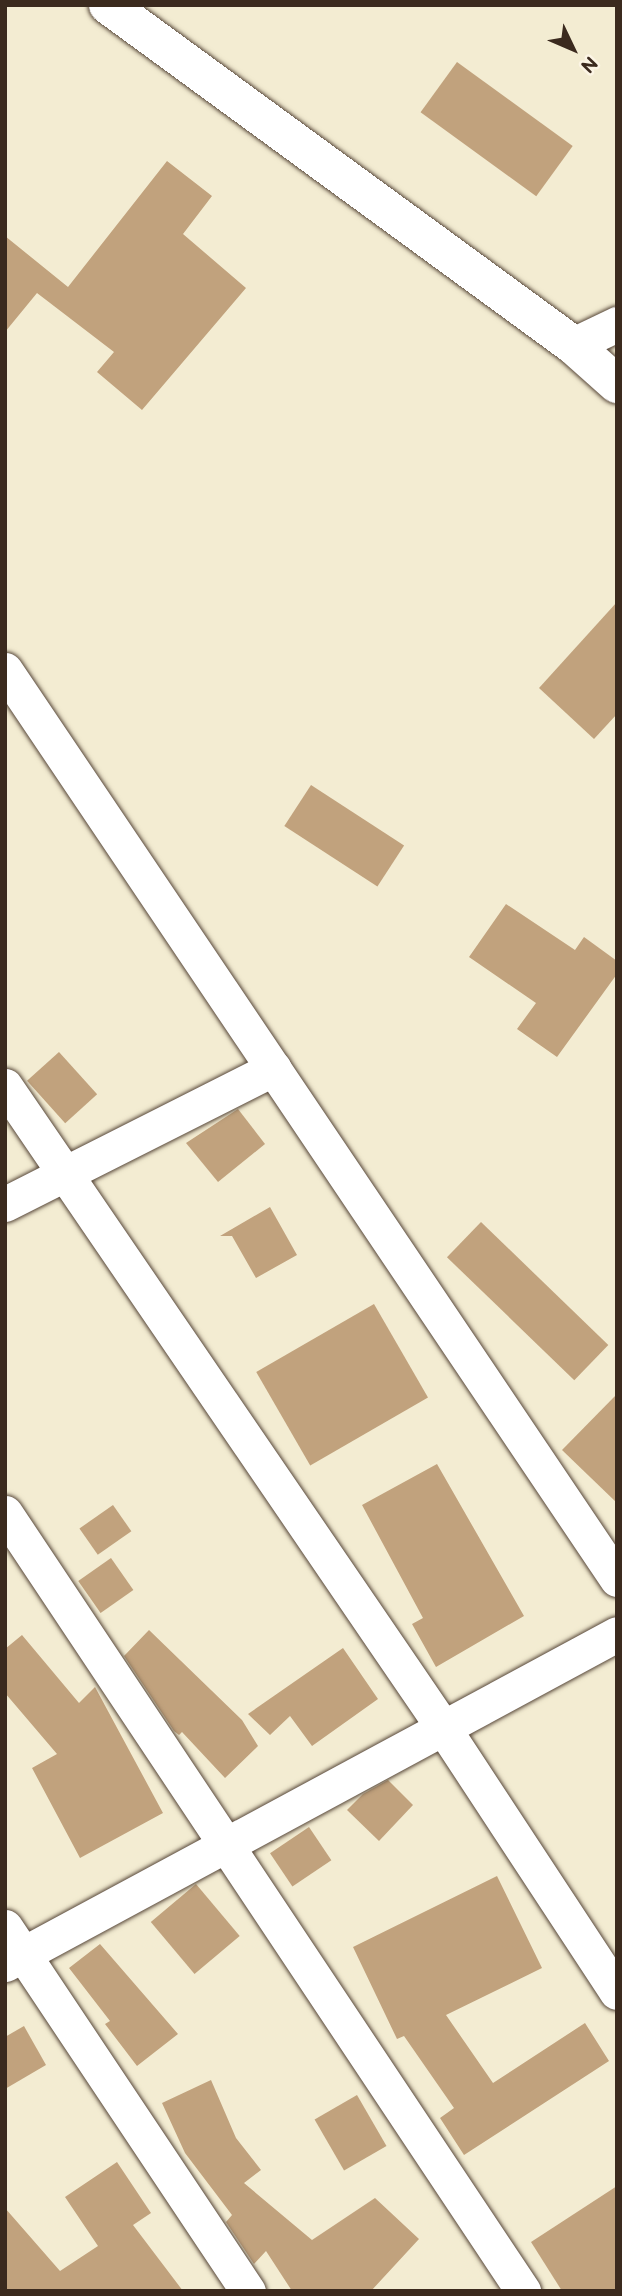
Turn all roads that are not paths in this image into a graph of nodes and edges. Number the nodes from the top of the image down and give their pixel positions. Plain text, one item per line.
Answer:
1 (108, 5) edge
2 (617, 324) edge
3 (573, 345) junction
4 (617, 384) edge
5 (5, 670) edge
6 (274, 1069) junction
7 (5, 1086) edge
8 (66, 1174) junction
9 (5, 1204) edge
10 (5, 1513) edge
11 (617, 1578) edge
12 (617, 1634) edge
13 (442, 1726) junction
14 (227, 1848) junction
15 (11, 1948) edge
16 (617, 1992) edge
17 (248, 2291) edge
18 (523, 2291) edge

1 - 3 main road
2 - 3 street
3 - 4 main road
5 - 6 street
6 - 8 street
6 - 11 street
7 - 8 street
8 - 9 street
8 - 13 street
10 - 14 street
12 - 13 street
13 - 14 street
13 - 16 street
14 - 15 street
14 - 18 street
15 - 17 street

